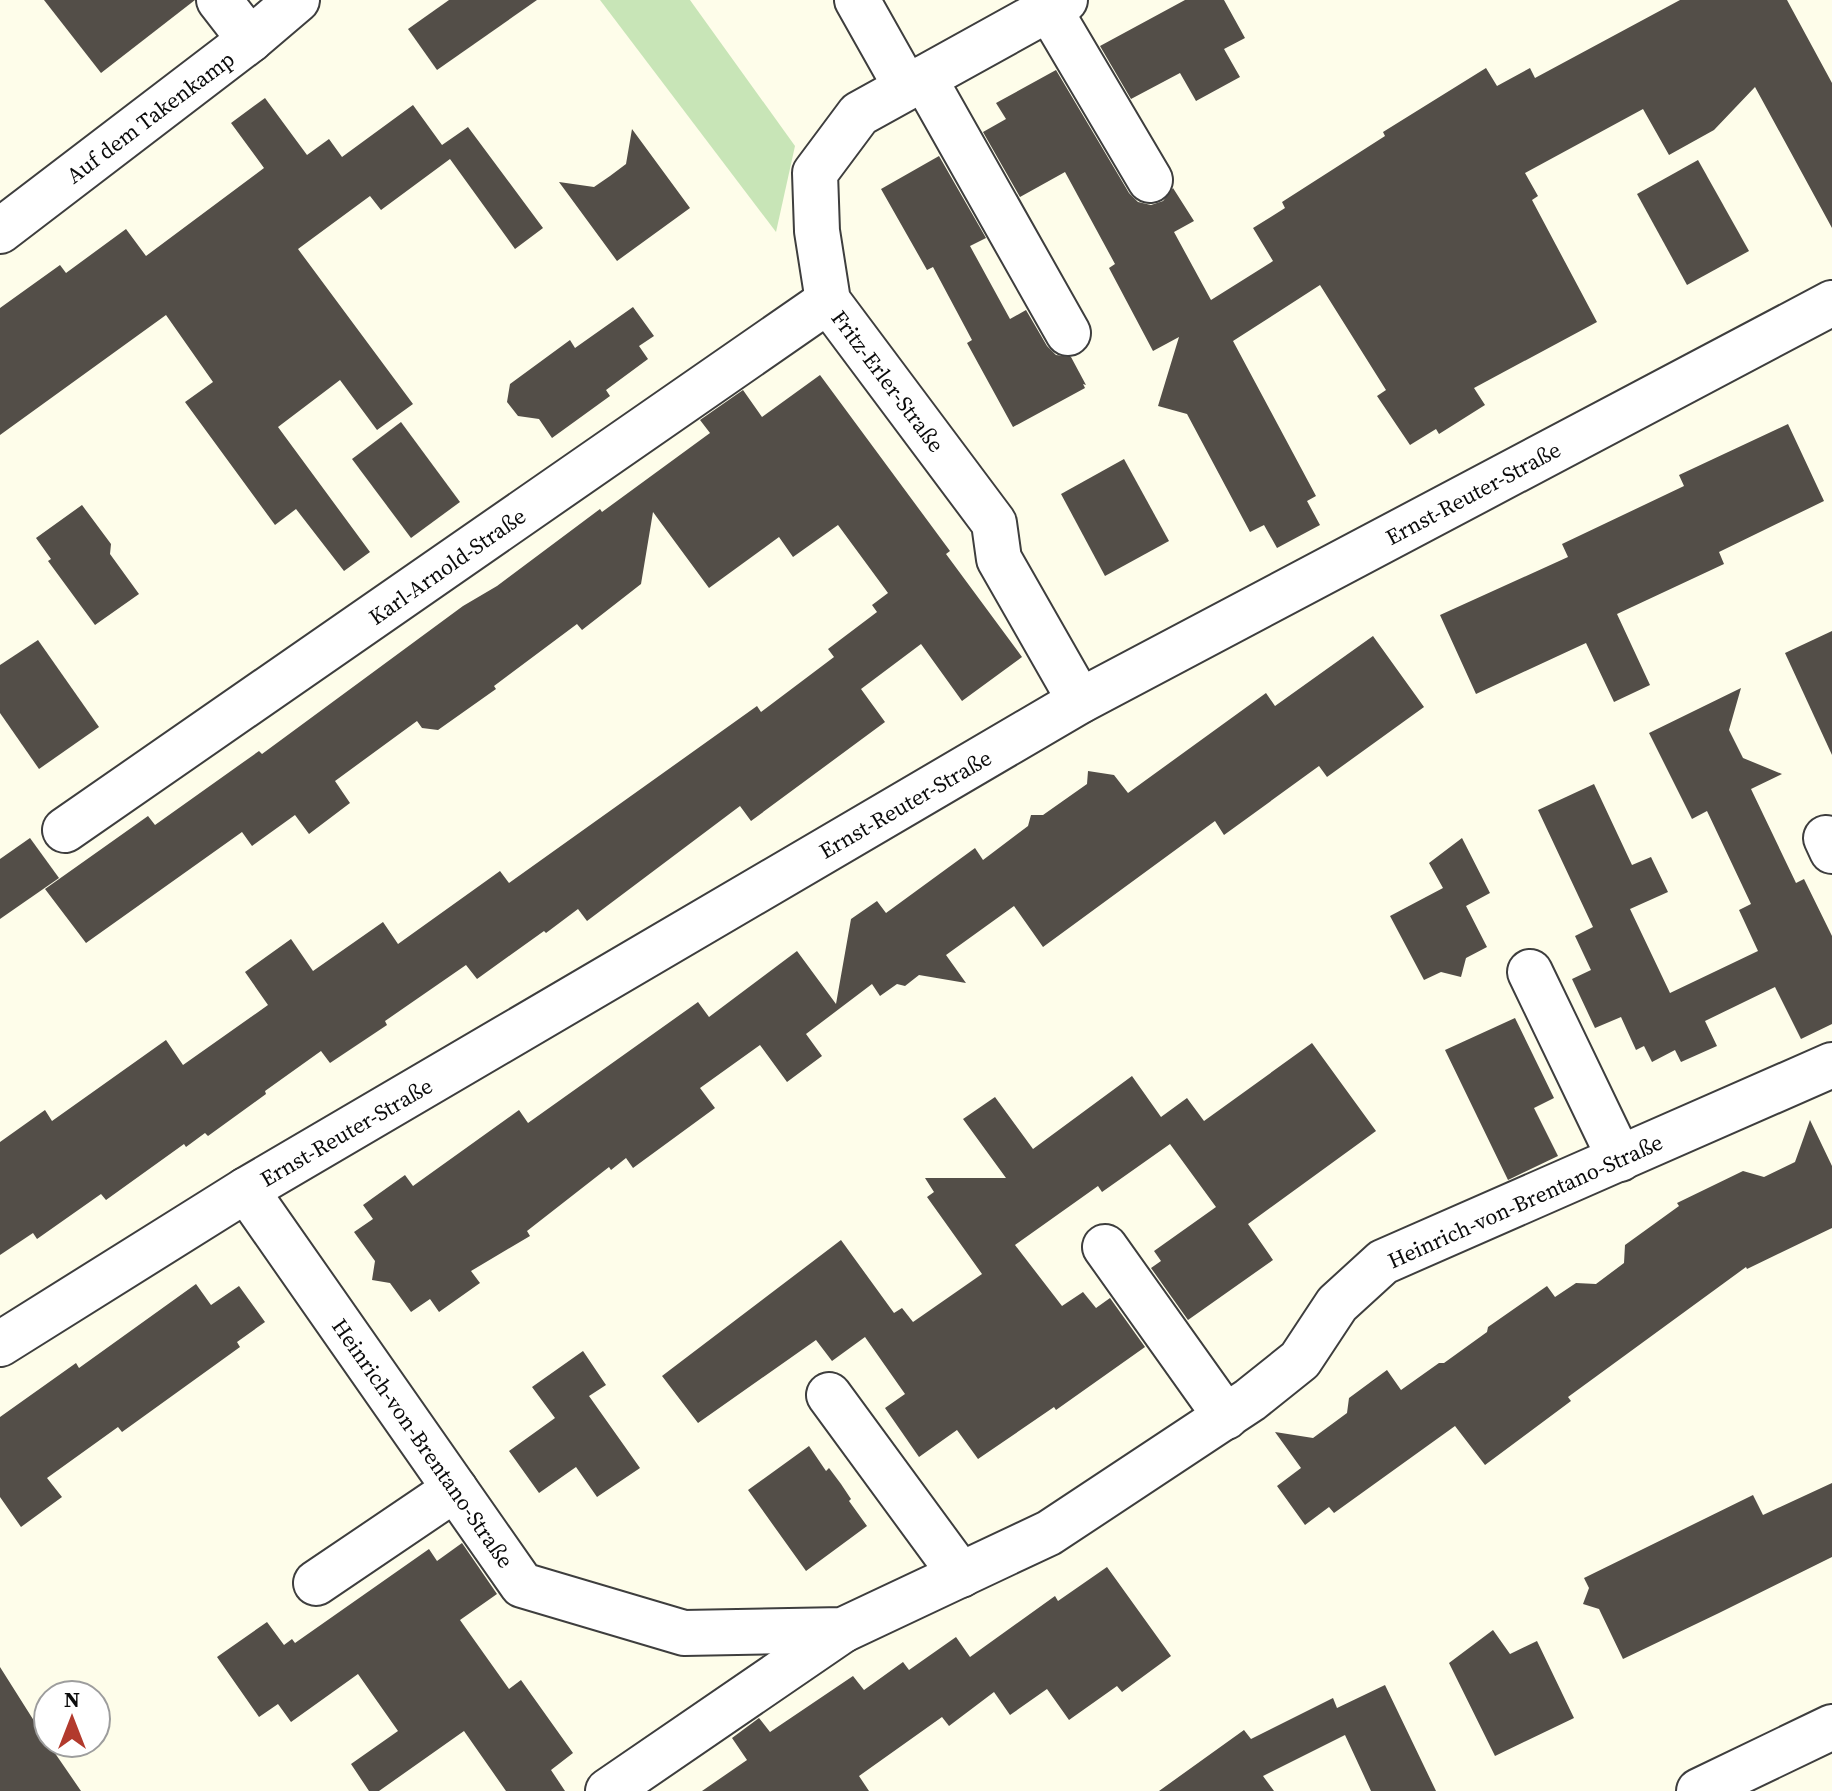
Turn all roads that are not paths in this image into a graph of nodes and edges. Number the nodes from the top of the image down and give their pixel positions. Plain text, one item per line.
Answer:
1 (219, 0) edge
2 (297, 0) edge
3 (857, 0) edge
4 (1057, 4) edge
5 (250, 40) junction
6 (915, 82) junction
7 (1150, 180) dead end
8 (0, 231) edge
9 (828, 301) junction
10 (1832, 303) edge
11 (1068, 333) dead end
12 (1080, 701) junction
13 (65, 830) dead end
14 (1530, 972) dead end
15 (1832, 1065) edge
16 (1620, 1159) junction
17 (246, 1190) junction
18 (1105, 1247) dead end
19 (0, 1344) edge
20 (829, 1395) dead end
21 (1226, 1417) junction
22 (455, 1489) junction
23 (961, 1575) junction
24 (316, 1583) dead end
25 (843, 1630) junction
26 (1832, 1727) edge
27 (608, 1791) edge
28 (1699, 1791) edge

1 - 5 street
2 - 5 street, Auf dem Takenkamp
3 - 6 street
4 - 6 street, Fritz-Erler-Straße
4 - 7 street
5 - 8 street, Auf dem Takenkamp
6 - 9 street, Fritz-Erler-Straße
6 - 11 street
9 - 12 street, Fritz-Erler-Straße
9 - 13 street, Karl-Arnold-Straße
10 - 12 street, Ernst-Reuter-Straße
12 - 17 street, Ernst-Reuter-Straße
14 - 16 street
15 - 16 street, Heinrich-von-Brentano-Straße
16 - 21 street, Heinrich-von-Brentano-Straße
17 - 19 street, Ernst-Reuter-Straße
17 - 22 street, Heinrich-von-Brentano-Straße
18 - 21 street
20 - 23 street
21 - 23 street, Heinrich-von-Brentano-Straße
22 - 24 street
22 - 25 street, Heinrich-von-Brentano-Straße
23 - 25 street, Heinrich-von-Brentano-Straße
25 - 27 street, Heinrich-von-Brentano-Straße
26 - 28 street

